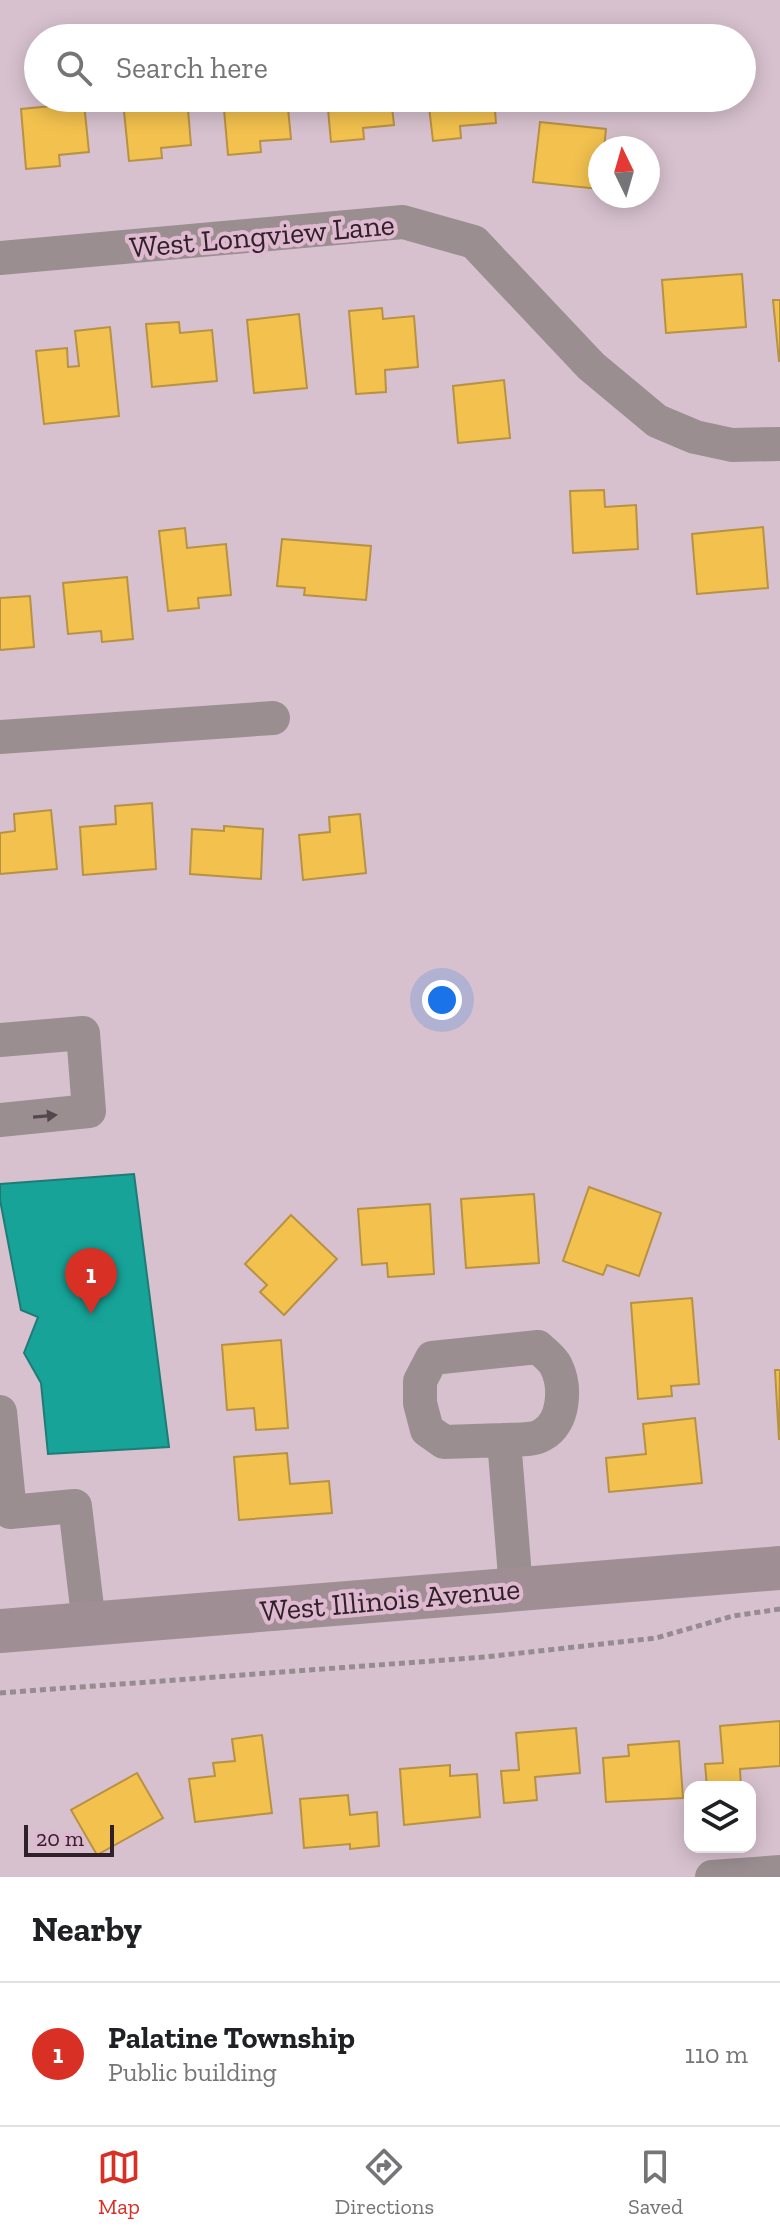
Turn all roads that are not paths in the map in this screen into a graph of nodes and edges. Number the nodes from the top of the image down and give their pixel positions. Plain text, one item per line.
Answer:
1 (0, 258) edge
2 (780, 444) edge
3 (273, 718) dead end
4 (0, 737) edge
5 (0, 1040) edge
6 (0, 1120) edge
7 (0, 1412) edge
8 (504, 1440) dead end
9 (5, 1512) edge
10 (780, 1568) edge
11 (516, 1589) junction
12 (89, 1624) junction
13 (0, 1631) edge
14 (780, 1872) edge
15 (712, 1877) edge

1 - 2 street, West Longview Lane
3 - 4 street
6 -> 5 street
7 - 9 street
8 - 11 street
9 - 12 street
10 - 11 main road, West Illinois Avenue
11 - 12 main road, West Illinois Avenue
12 - 13 main road, West Illinois Avenue
14 - 15 street

